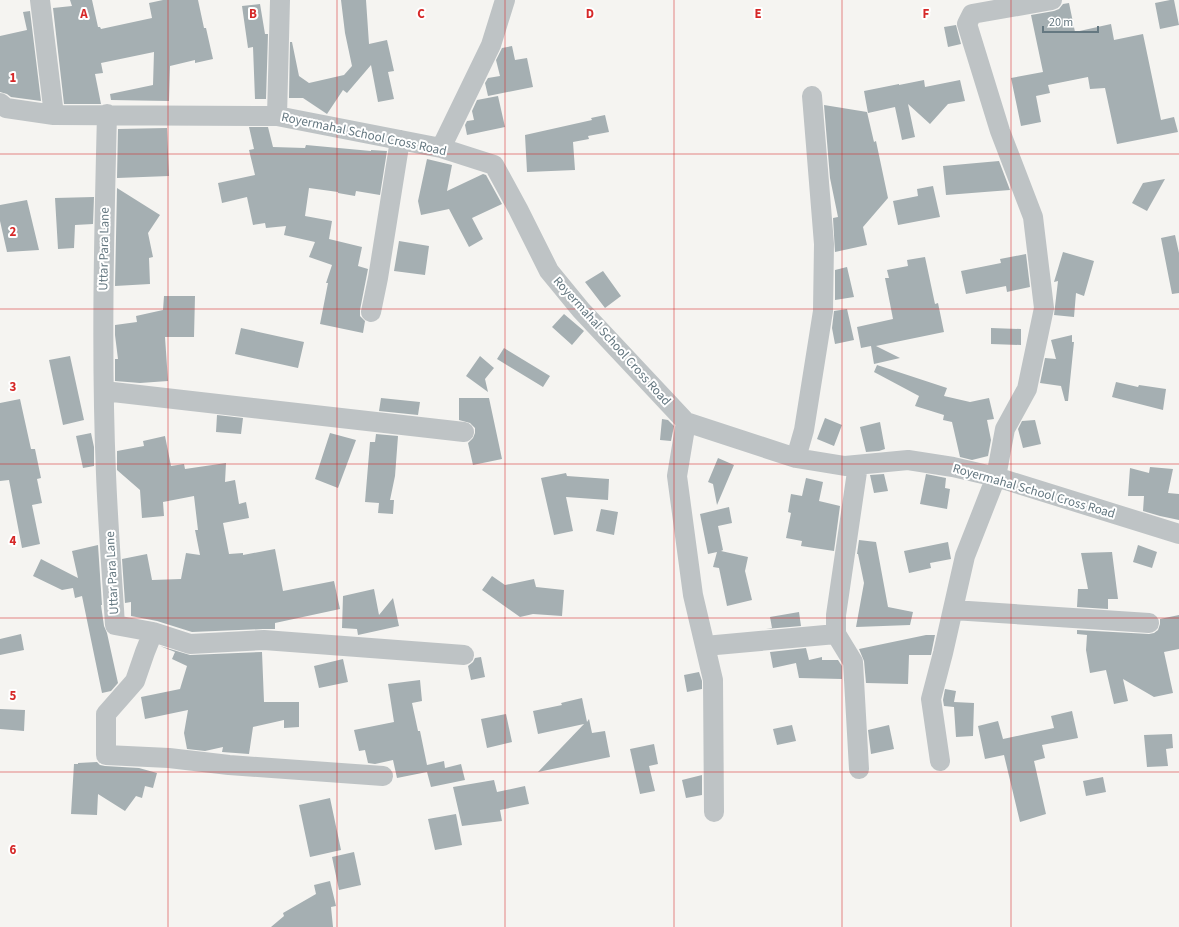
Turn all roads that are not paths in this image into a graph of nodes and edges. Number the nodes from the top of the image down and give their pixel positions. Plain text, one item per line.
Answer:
1 (40, 0) edge
2 (280, 0) edge
3 (505, 0) edge
4 (1052, 0) edge
5 (1017, 3) edge
6 (812, 96) dead end
7 (2, 109) edge
8 (107, 114) junction
9 (54, 115) junction
10 (278, 116) junction
11 (400, 140) junction
12 (441, 148) junction
13 (371, 312) dead end
14 (104, 391) junction
15 (686, 422) junction
16 (464, 432) dead end
17 (796, 458) junction
18 (858, 465) junction
19 (996, 477) junction
20 (1179, 534) edge
21 (953, 610) junction
22 (1149, 623) dead end
23 (153, 632) junction
24 (836, 634) junction
25 (705, 646) junction
26 (464, 655) dead end
27 (940, 761) dead end
28 (859, 769) dead end
29 (383, 776) dead end
30 (714, 812) dead end

1 - 9 street
2 - 10 street
3 - 12 street
4 - 5 street
5 - 19 street
6 - 17 street
7 - 9 street, Royermahal School Cross Road
8 - 9 street, Royermahal School Cross Road
8 - 10 street, Royermahal School Cross Road
8 - 14 street, Uttar Para Lane
10 - 11 street, Royermahal School Cross Road
11 - 12 street, Royermahal School Cross Road
11 - 13 street
12 - 15 street, Royermahal School Cross Road
14 - 16 street
14 - 23 street, Uttar Para Lane
15 - 17 street, Royermahal School Cross Road
15 - 25 street
17 - 18 street, Royermahal School Cross Road
18 - 19 street, Royermahal School Cross Road
18 - 24 street
19 - 20 street, Royermahal School Cross Road
19 - 21 street
21 - 22 street
21 - 27 street
23 - 26 street
23 - 29 street
24 - 25 street
24 - 28 street
25 - 30 street

